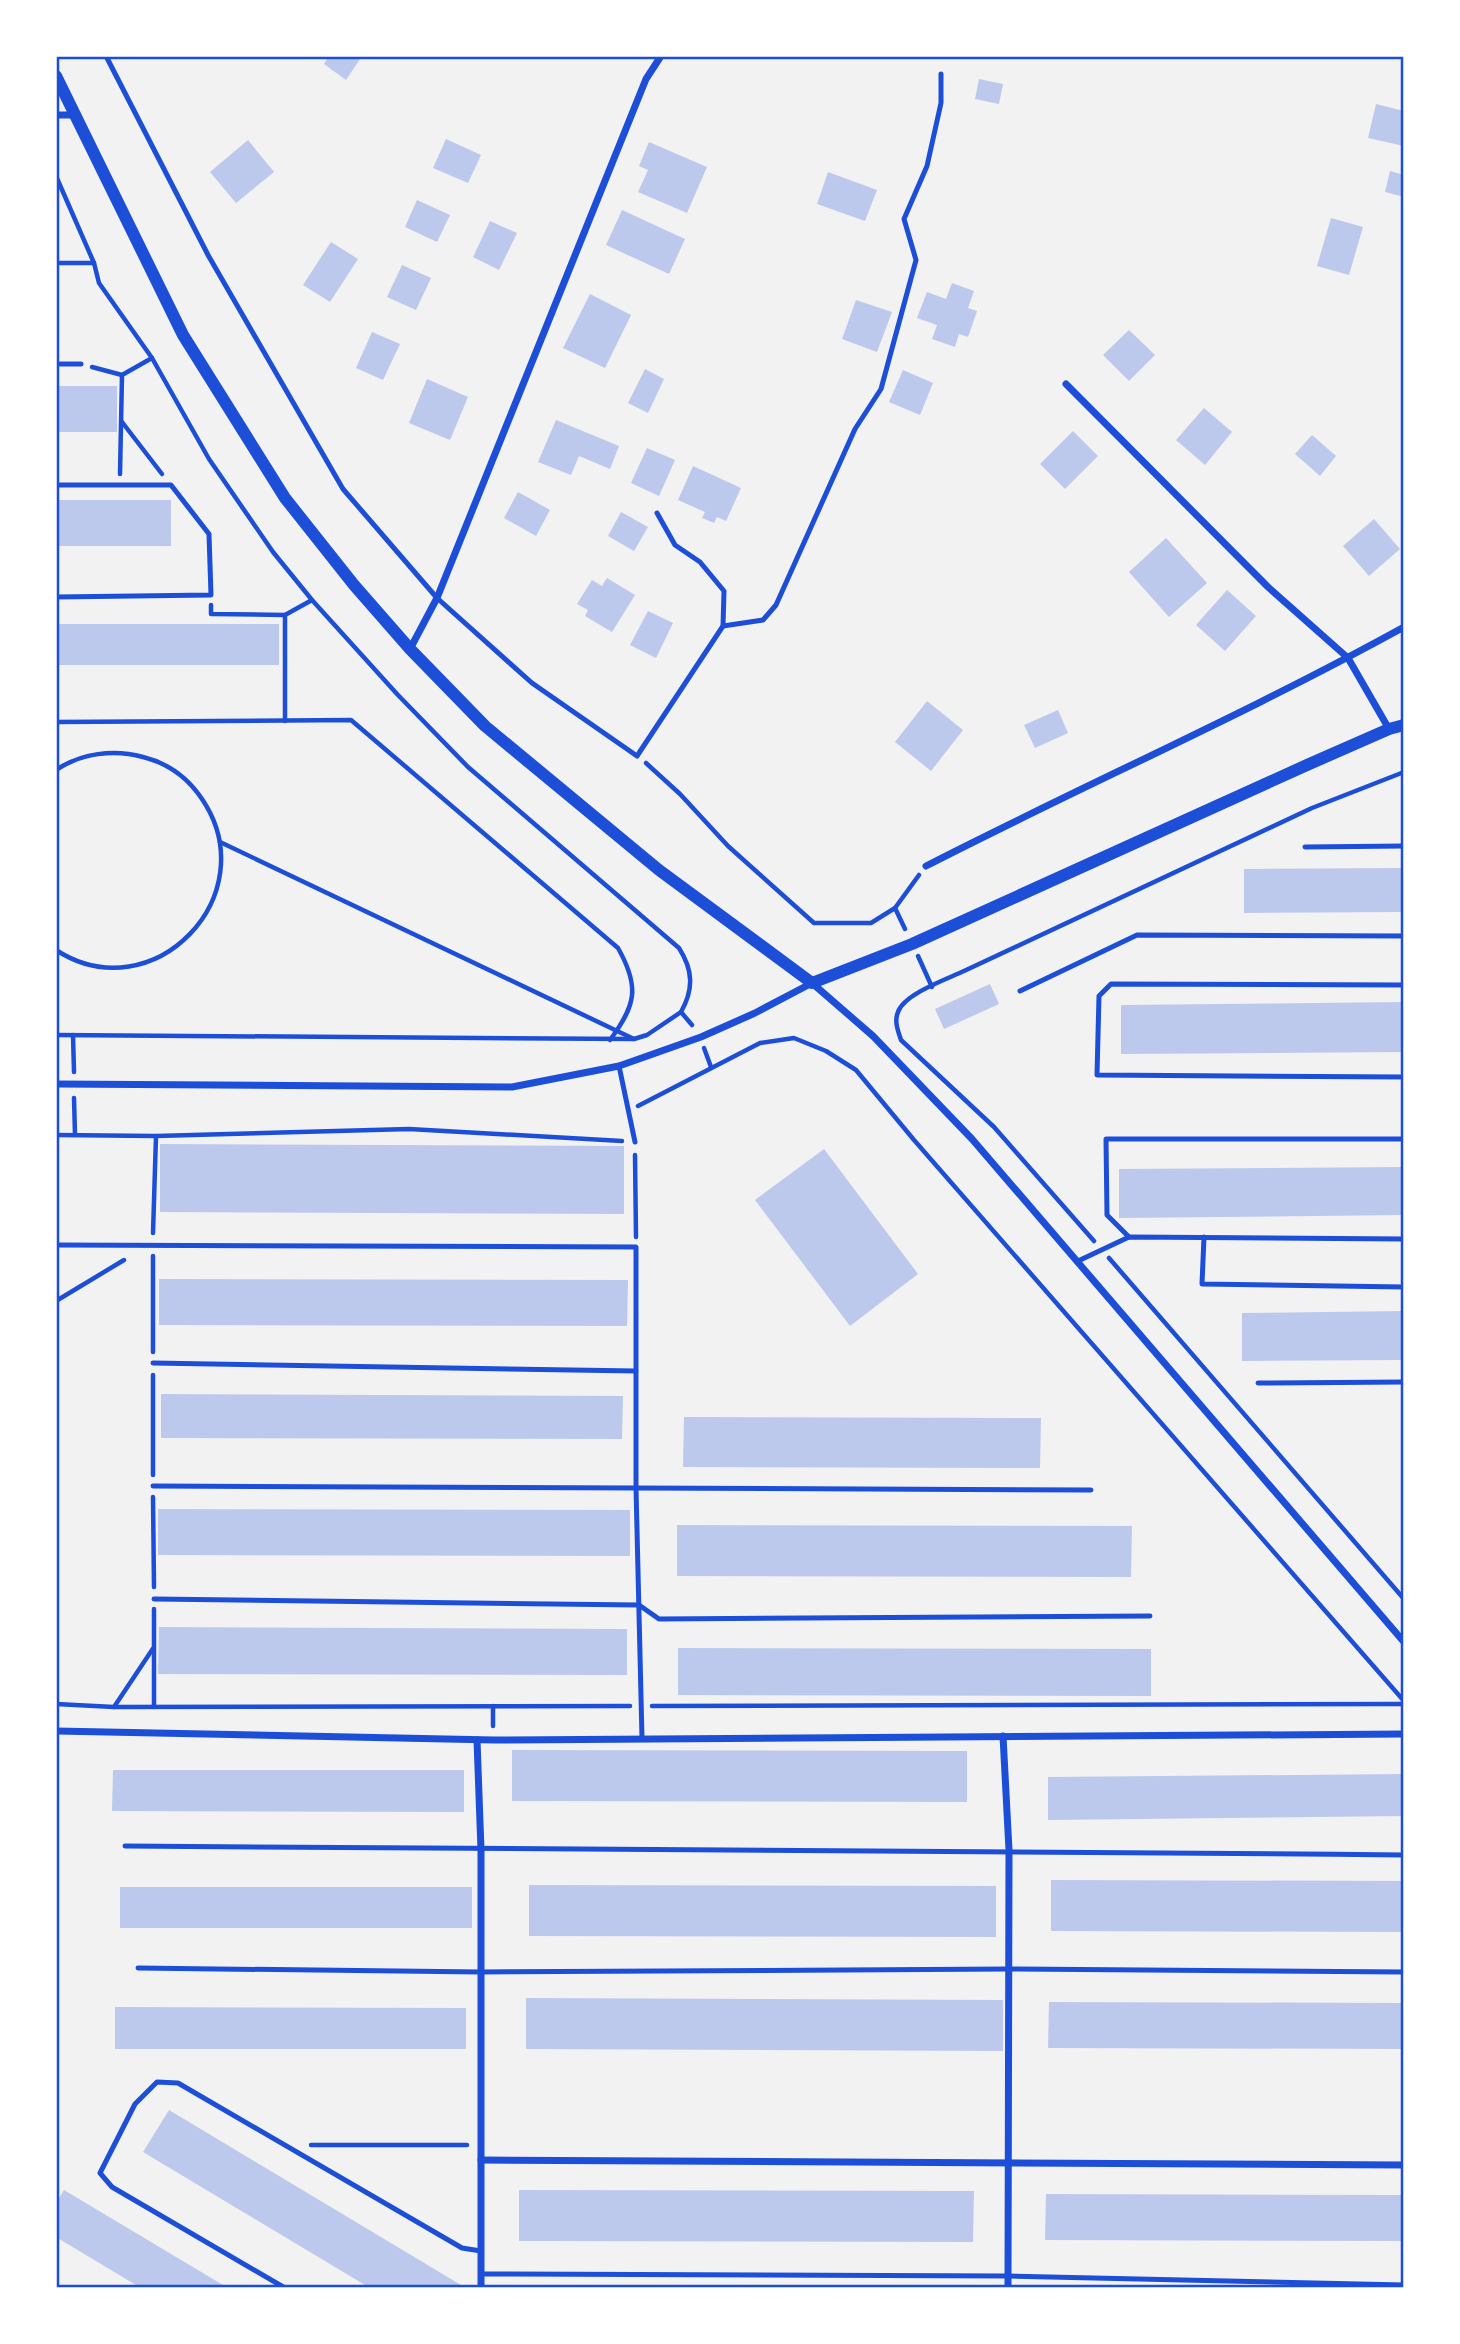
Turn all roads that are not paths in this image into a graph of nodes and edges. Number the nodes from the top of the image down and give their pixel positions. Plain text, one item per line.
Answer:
1 (106, 56) edge
2 (662, 56) edge
3 (941, 74) dead end
4 (56, 76) edge
5 (56, 114) edge
6 (74, 115) junction
7 (56, 364) edge
8 (81, 364) road end
9 (1066, 384) dead end
10 (56, 485) edge
11 (657, 513) dead end
12 (56, 597) edge
13 (437, 598) junction
14 (723, 626) junction
15 (1404, 627) edge
16 (410, 649) junction
17 (1348, 658) junction
18 (1404, 725) edge
19 (1389, 729) junction
20 (1404, 846) edge
21 (1305, 847) dead end
22 (926, 866) road end
23 (1404, 936) edge
24 (812, 984) junction
25 (1404, 985) edge
26 (1020, 991) dead end
27 (619, 1066) junction
28 (1404, 1077) edge
29 (56, 1084) edge
30 (1404, 1139) edge
31 (635, 1142) road end
32 (1129, 1237) junction
33 (1204, 1237) junction
34 (1404, 1239) edge
35 (56, 1245) edge
36 (1078, 1261) junction
37 (1404, 1287) edge
38 (153, 1363) road end
39 (636, 1371) junction
40 (1404, 1382) edge
41 (1258, 1383) dead end
42 (153, 1486) road end
43 (636, 1488) junction
44 (1091, 1490) dead end
45 (154, 1599) road end
46 (639, 1605) junction
47 (1150, 1616) dead end
48 (1404, 1642) edge
49 (56, 1731) edge
50 (1404, 1734) edge
51 (1003, 1736) junction
52 (642, 1738) junction
53 (477, 1740) junction
54 (125, 1846) dead end
55 (481, 1850) junction
56 (1009, 1850) junction
57 (1404, 1855) edge
58 (138, 1968) dead end
59 (1008, 1969) junction
60 (480, 1972) junction
61 (1404, 1972) edge
62 (481, 2160) junction
63 (1009, 2165) junction
64 (1404, 2165) edge
65 (481, 2250) junction
66 (481, 2274) junction
67 (1008, 2276) junction
68 (1404, 2285) edge
69 (285, 2288) edge
70 (481, 2288) edge
71 (1008, 2288) edge

1 - 13 lane
2 - 13 street
3 - 14 lane
4 - 6 street
5 - 6 street
6 - 16 street
7 - 8 lane
9 - 17 street
10 - 12 lane
11 - 14 lane
13 - 14 lane
13 - 16 street
15 - 17 street
16 - 24 street
17 - 19 street
17 - 22 street
18 - 19 street
19 - 24 street
20 - 21 lane
23 - 26 lane
24 - 27 street
24 - 36 street
25 - 28 lane
27 - 29 street
27 - 31 lane
30 - 32 lane
32 - 33 lane
32 - 36 lane
33 - 34 lane
33 - 37 lane
35 - 39 lane
36 - 48 street
38 - 39 lane
39 - 43 lane
40 - 41 lane
42 - 43 lane
43 - 44 lane
43 - 46 lane
45 - 46 lane
46 - 47 lane
46 - 52 lane
49 - 53 street
50 - 51 street
51 - 52 street
51 - 56 street
52 - 53 street
53 - 55 street
54 - 55 lane
55 - 56 lane
55 - 60 street
56 - 57 lane
56 - 59 street
58 - 60 lane
59 - 60 lane
59 - 61 lane
59 - 63 street
60 - 62 street
62 - 63 street
62 - 65 street
63 - 64 street
63 - 67 street
65 - 66 street
65 - 69 lane
66 - 67 lane
66 - 70 street
67 - 68 lane
67 - 71 street

